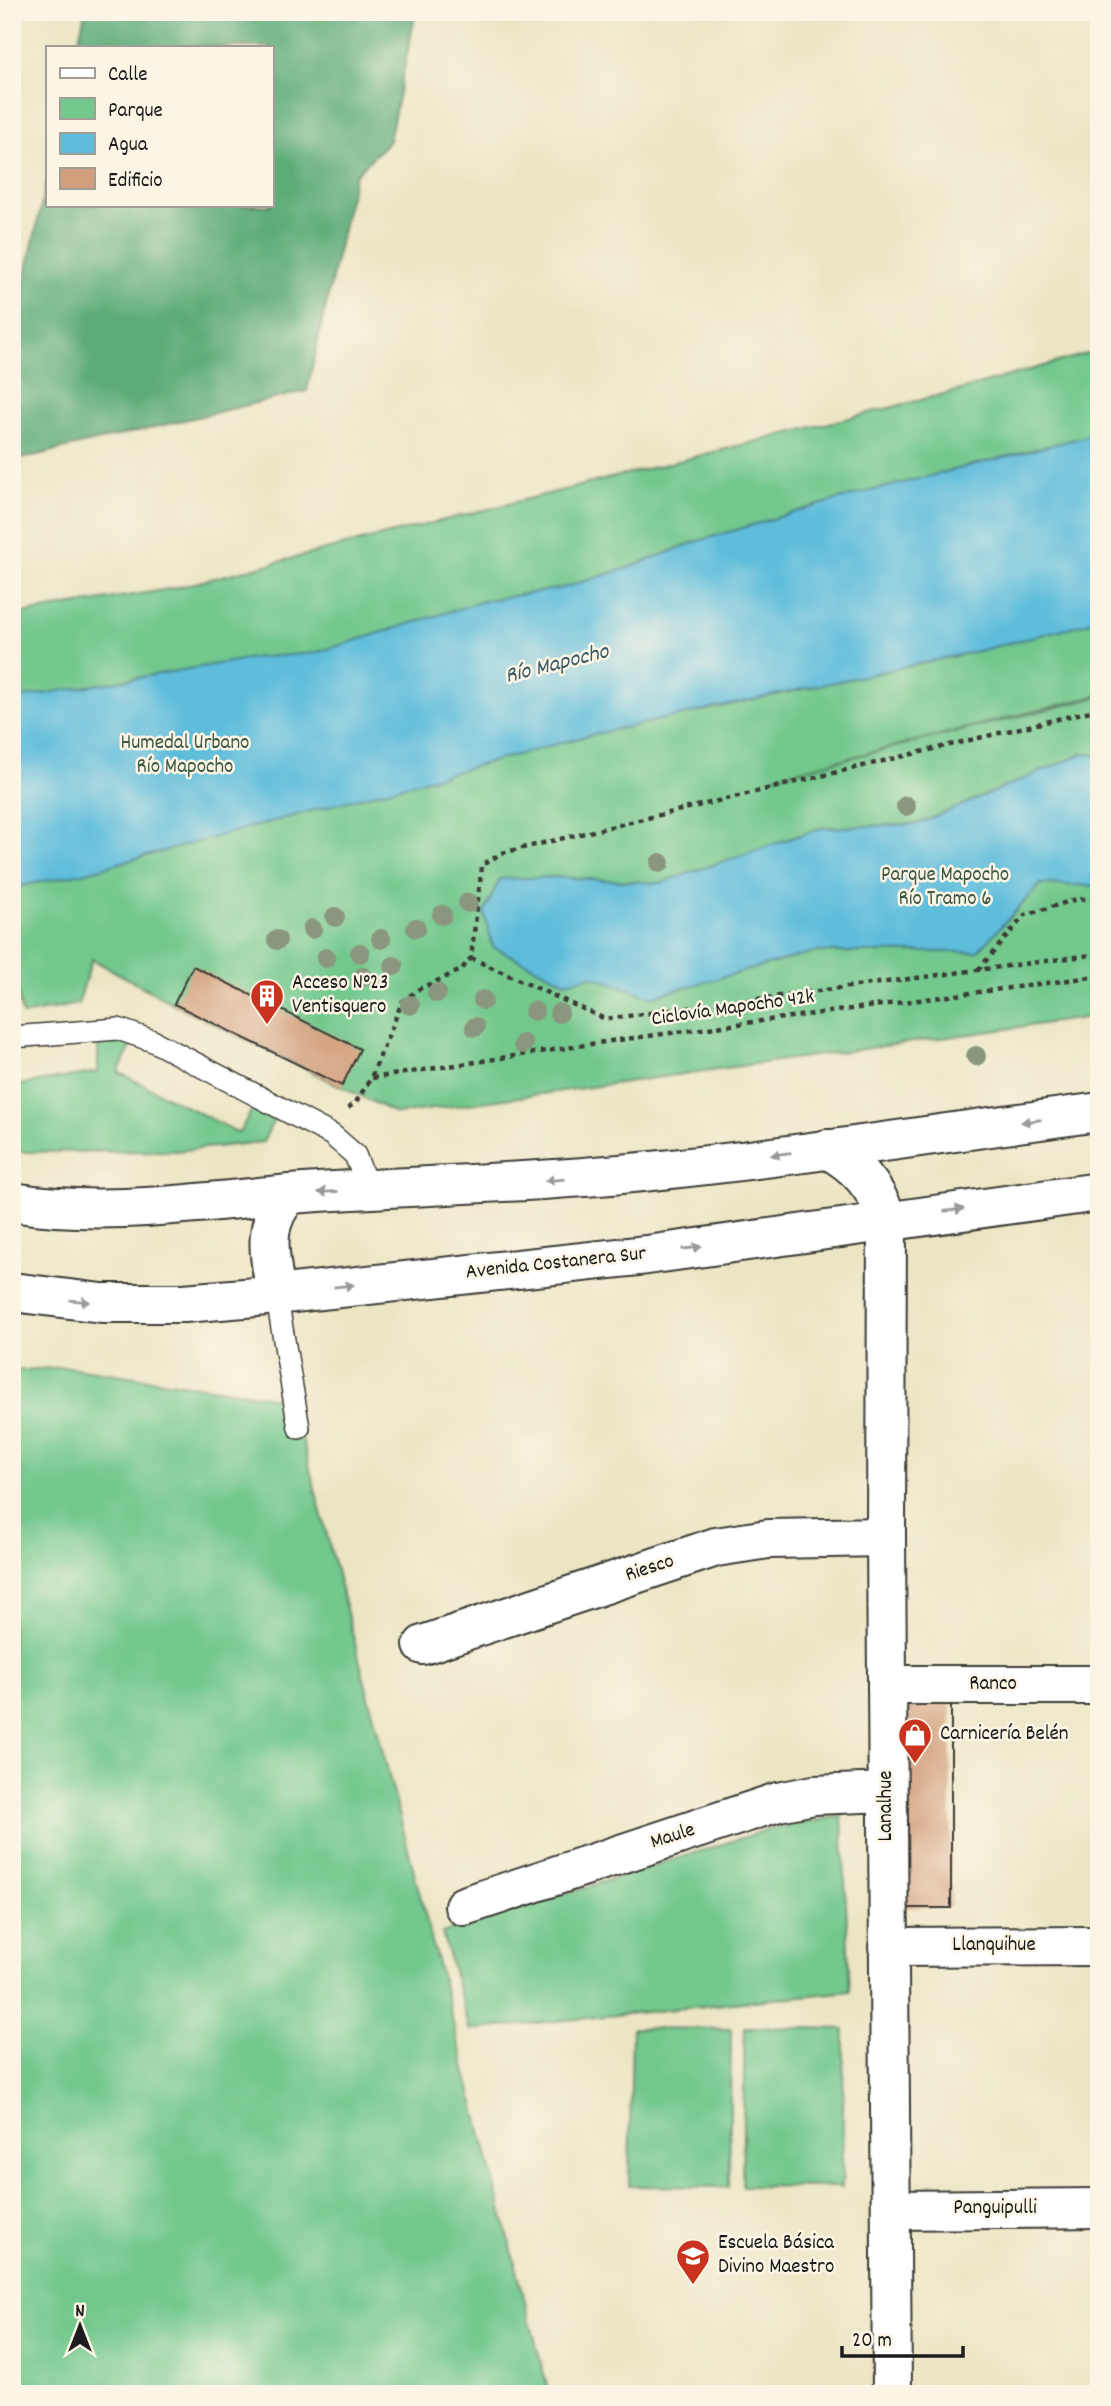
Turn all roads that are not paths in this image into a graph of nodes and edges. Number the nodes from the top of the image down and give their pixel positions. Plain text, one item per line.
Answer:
1 (12, 1037) edge
2 (1099, 1112) edge
3 (827, 1149) junction
4 (369, 1190) junction
5 (1099, 1192) edge
6 (290, 1194) junction
7 (12, 1202) edge
8 (887, 1219) junction
9 (12, 1292) edge
10 (276, 1293) junction
11 (299, 1428) dead end
12 (886, 1536) junction
13 (423, 1645) dead end
14 (887, 1685) junction
15 (1099, 1685) edge
16 (887, 1792) junction
17 (464, 1906) dead end
18 (1099, 1946) edge
19 (888, 1947) junction
20 (1099, 2208) edge
21 (891, 2210) junction
22 (892, 2394) edge

1 - 4 lane
2 -> 3 street
3 -> 4 street
3 - 8 street
4 -> 6 street
8 -> 5 street, Avenida Costanera Sur
6 - 7 street
6 - 10 street
10 -> 8 street, Avenida Costanera Sur
8 - 12 street, Lanalhue
9 -> 10 street, Avenida Costanera Sur
10 - 11 lane
12 - 13 street, Riesco
12 - 14 street, Lanalhue
14 - 15 street, Ranco
14 - 16 street, Lanalhue
16 - 17 street, Maule
16 - 19 street, Lanalhue
18 - 19 street, Llanquihue
19 - 21 street, Lanalhue
20 - 21 street, Panguipulli
21 - 22 street, Lanalhue

